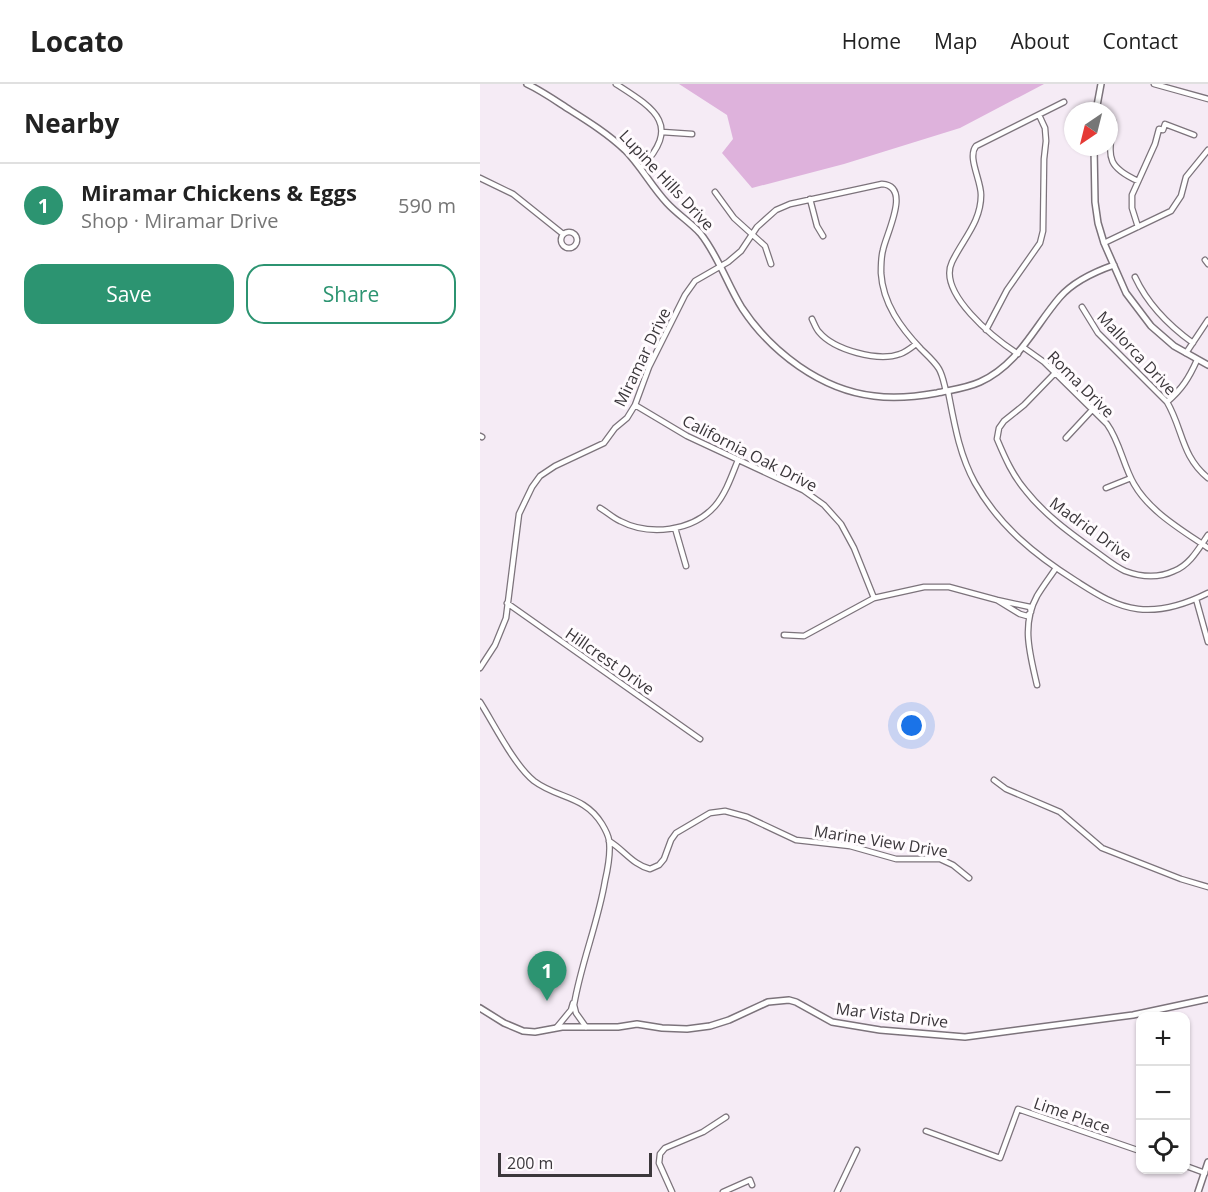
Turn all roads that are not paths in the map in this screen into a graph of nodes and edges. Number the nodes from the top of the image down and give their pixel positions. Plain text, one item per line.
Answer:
1 (527, 84) edge
2 (616, 84) edge
3 (1101, 84) edge
4 (1154, 84) edge
5 (1208, 99) edge
6 (1064, 102) dead end
7 (1098, 102) edge
8 (1039, 115) junction
9 (662, 132) junction
10 (692, 134) dead end
11 (1194, 135) dead end
12 (1208, 150) edge
13 (1094, 156) edge
14 (1111, 156) edge
15 (641, 168) junction
16 (480, 178) edge
17 (1138, 181) junction
18 (715, 192) dead end
19 (810, 199) junction
20 (1138, 227) junction
21 (563, 234) dead end
22 (752, 236) junction
23 (823, 236) dead end
24 (1104, 243) junction
25 (771, 264) dead end
26 (1114, 265) junction
27 (720, 266) junction
28 (1135, 277) dead end
29 (1082, 307) dead end
30 (813, 319) dead end
31 (1208, 322) edge
32 (986, 330) junction
33 (1193, 343) junction
34 (916, 344) junction
35 (1023, 347) junction
36 (1186, 353) junction
37 (1018, 354) junction
38 (1197, 360) junction
39 (1208, 365) edge
40 (1055, 373) junction
41 (947, 391) junction
42 (1167, 402) junction
43 (635, 405) junction
44 (1092, 410) junction
45 (1066, 438) dead end
46 (738, 460) junction
47 (1131, 478) junction
48 (1208, 478) edge
49 (1106, 488) dead end
50 (600, 508) dead end
51 (675, 528) junction
52 (1208, 535) edge
53 (1202, 544) junction
54 (1208, 548) edge
55 (686, 566) dead end
56 (1056, 568) junction
57 (1208, 593) edge
58 (874, 598) junction
59 (1196, 599) junction
60 (997, 600) junction
61 (507, 603) junction
62 (1029, 614) junction
63 (784, 634) dead end
64 (1208, 642) edge
65 (480, 668) edge
66 (1037, 684) dead end
67 (480, 702) edge
68 (700, 739) dead end
69 (994, 780) dead end
70 (609, 841) junction
71 (969, 878) dead end
72 (1208, 887) edge
73 (575, 996) junction
74 (1208, 999) edge
75 (480, 1008) edge
76 (556, 1027) junction
77 (586, 1027) junction
78 (726, 1117) dead end
79 (926, 1131) dead end
80 (857, 1150) dead end
81 (1136, 1150) edge
82 (1208, 1162) edge
83 (1190, 1168) edge
84 (1204, 1173) junction
85 (752, 1185) dead end
86 (672, 1192) edge
87 (723, 1192) edge
88 (837, 1192) edge
89 (1198, 1192) edge

1 - 15 street, Lupine Hills Drive
2 - 9 street
3 - 7 street
4 - 5 street
6 - 8 street
8 - 32 street
8 - 32 street
9 - 10 street
9 - 15 street
11 - 17 street
12 - 20 street
13 - 24 street
14 - 17 street
15 - 27 street, Lupine Hills Drive
16 - 21 street
17 - 20 street
18 - 22 street
19 - 22 street, Miramar Drive
19 - 23 street
19 - 34 street, Miramar Drive
20 - 24 street
22 - 25 street
22 - 27 street, Miramar Drive
24 - 26 street
26 - 35 street, Lupine Hills Drive
26 - 36 street
27 - 41 street, Lupine Hills Drive
27 - 43 street, Miramar Drive
28 - 33 street
29 - 42 street, Mallorca Drive
30 - 34 street
31 - 33 street
32 - 37 street
33 - 36 street
34 - 41 street
35 - 37 street, Lupine Hills Drive
35 - 40 street, Roma Drive
36 - 38 street
37 - 41 street, Lupine Hills Drive
38 - 39 street
38 - 42 street
40 - 44 street, Roma Drive
40 - 53 street, Madrid Drive
41 - 56 street
42 - 48 street, Mallorca Drive
43 - 46 street, California Oak Drive
43 - 61 street, Miramar Drive
44 - 45 street
44 - 47 street, Roma Drive
46 - 51 street
46 - 58 street, California Oak Drive
47 - 49 street
47 - 53 street, Roma Drive
50 - 51 street
51 - 55 street
52 - 53 street, Madrid Drive
53 - 54 street, Roma Drive
56 - 59 street
56 - 62 street
57 - 59 street
58 - 60 street
58 - 63 street
59 - 64 street
60 - 62 street
60 - 62 street
61 - 65 street, Miramar Drive
61 - 68 street, Hillcrest Drive
62 - 66 street
67 - 70 street
69 - 72 street
70 - 71 street, Marine View Drive
70 - 73 street
73 - 76 street
73 - 77 street
74 - 77 street, Mar Vista Drive
75 - 76 street, Mar Vista Drive
76 - 77 street, Mar Vista Drive
78 - 86 street
79 - 81 street, Lime Place
80 - 88 street
82 - 84 street
83 - 84 street
84 - 89 street
85 - 87 street

